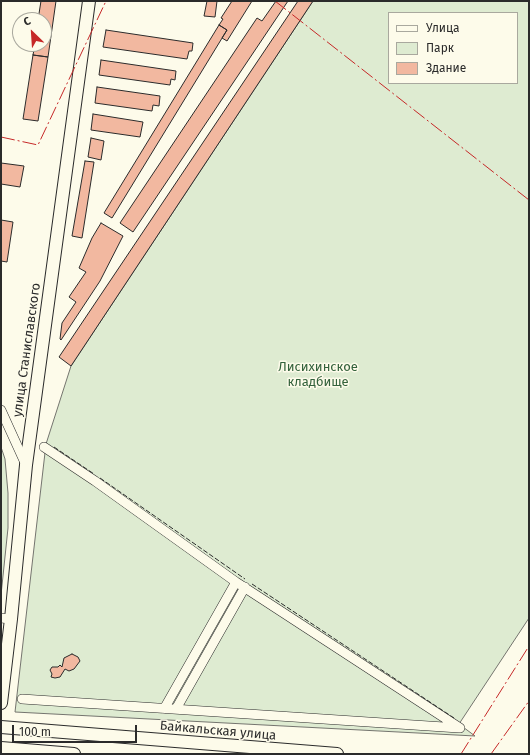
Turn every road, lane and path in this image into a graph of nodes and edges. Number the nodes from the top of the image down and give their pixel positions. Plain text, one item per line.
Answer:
1 (89, 1) edge
2 (1, 410) edge
3 (44, 447) dead end
4 (26, 465) junction
5 (236, 582) junction
6 (245, 587) junction
7 (6, 619) edge
8 (22, 699) dead end
9 (1, 703) edge
10 (164, 709) junction
11 (176, 709) junction
12 (1, 727) edge
13 (1, 748) edge
14 (74, 754) edge
15 (337, 754) edge

1 - 4 main road, улица Станиславского
2 - 4 street
3 - 5 street
4 - 7 main road, улица Станиславского
5 - 6 street
5 - 10 street
6 - 11 street
6 - 11 street
7 - 9 main road, улица Станиславского
8 - 10 street
10 - 11 street
12 - 15 main road, Байкальская улица
13 - 14 main road

